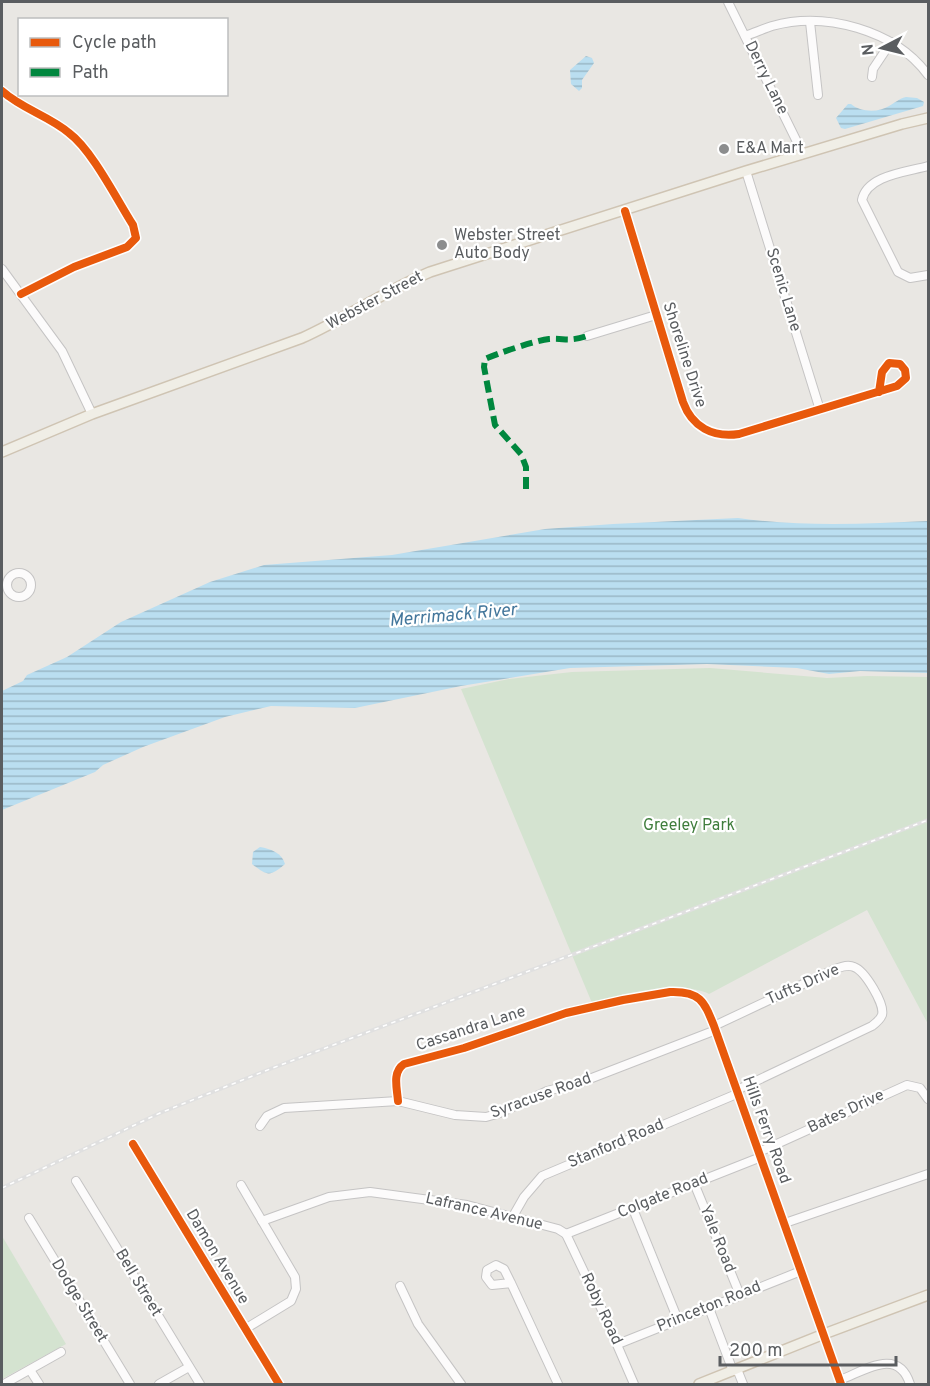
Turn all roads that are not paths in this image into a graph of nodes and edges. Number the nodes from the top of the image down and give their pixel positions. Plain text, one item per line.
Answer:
1 (728, 2) edge
2 (810, 22) junction
3 (745, 36) junction
4 (891, 42) junction
5 (928, 75) edge
6 (872, 77) dead end
7 (2, 91) edge
8 (818, 95) dead end
9 (928, 118) edge
10 (803, 154) junction
11 (928, 166) edge
12 (746, 171) junction
13 (625, 211) junction
14 (2, 269) edge
15 (928, 275) edge
16 (21, 294) junction
17 (656, 315) junction
18 (587, 336) dead end
19 (879, 392) dead end
20 (820, 410) junction
21 (92, 414) junction
22 (2, 452) edge
23 (585, 1009) joint
24 (715, 1028) junction
25 (738, 1091) junction
26 (928, 1099) edge
27 (398, 1101) junction
28 (260, 1126) dead end
29 (133, 1144) dead end
30 (760, 1154) junction
31 (928, 1174) edge
32 (76, 1181) dead end
33 (694, 1183) junction
34 (241, 1185) dead end
35 (633, 1209) junction
36 (29, 1218) dead end
37 (512, 1218) junction
38 (262, 1221) junction
39 (785, 1223) junction
40 (566, 1234) junction
41 (801, 1271) junction
42 (511, 1283) dead end
43 (400, 1286) dead end
44 (740, 1295) junction
45 (928, 1295) edge
46 (709, 1308) junction
47 (678, 1320) junction
48 (245, 1329) junction
49 (824, 1334) junction
50 (618, 1344) junction
51 (61, 1352) dead end
52 (189, 1367) junction
53 (30, 1370) junction
54 (735, 1370) junction
55 (841, 1382) edge
56 (4, 1384) edge
57 (39, 1384) edge
58 (130, 1384) edge
59 (159, 1384) edge
60 (200, 1384) edge
61 (279, 1384) edge
62 (461, 1384) edge
63 (558, 1384) edge
64 (634, 1384) edge
65 (699, 1384) edge
66 (743, 1384) edge
67 (910, 1384) edge

1 - 3 street, Derry Lane
2 - 3 street
2 - 4 street
2 - 8 street
3 - 10 street, Derry Lane
4 - 5 street
4 - 6 street
7 - 16 street
9 - 10 main road, Webster Street
10 - 12 main road, Webster Street
11 - 15 street
12 - 13 main road, Webster Street
12 - 20 street, Scenic Lane
13 - 17 street, Shoreline Drive
13 - 21 main road, Webster Street
14 - 16 street
16 - 21 street
17 - 18 street
17 - 20 street, Shoreline Drive
19 - 20 street, Shoreline Drive
21 - 22 main road, Webster Street
23 - 24 street, Hills Ferry Road
23 - 27 street, Cassandra Lane
24 - 25 street, Hills Ferry Road
24 - 25 street, Tufts Drive
24 - 27 street, Syracuse Road
25 - 30 street, Hills Ferry Road
25 - 37 street, Stanford Road
26 - 30 street, Bates Drive
27 - 28 street, Syracuse Road
29 - 48 street, Damon Avenue
30 - 33 street, Colgate Road
30 - 39 street, Hills Ferry Road
31 - 39 street
32 - 52 street, Bell Street
33 - 35 street, Colgate Road
33 - 44 street, Yale Road
34 - 38 street
35 - 40 street, Colgate Road
35 - 47 street
36 - 58 street, Dodge Street
37 - 38 street, Lafrance Avenue
37 - 40 street, Lafrance Avenue
38 - 48 street
39 - 41 street, Hills Ferry Road
40 - 50 street, Roby Road
41 - 44 street, Princeton Road
41 - 49 street, Hills Ferry Road
42 - 63 street
43 - 62 street
44 - 46 street, Princeton Road
45 - 49 main road
46 - 47 street, Princeton Road
46 - 54 street
47 - 50 street, Princeton Road
48 - 61 street, Damon Avenue
49 - 54 main road
49 - 55 street, Hills Ferry Road
50 - 64 street, Roby Road
51 - 53 street
52 - 59 street
52 - 60 street, Bell Street
53 - 56 street
53 - 57 street
54 - 65 main road
54 - 66 street
55 - 67 street

